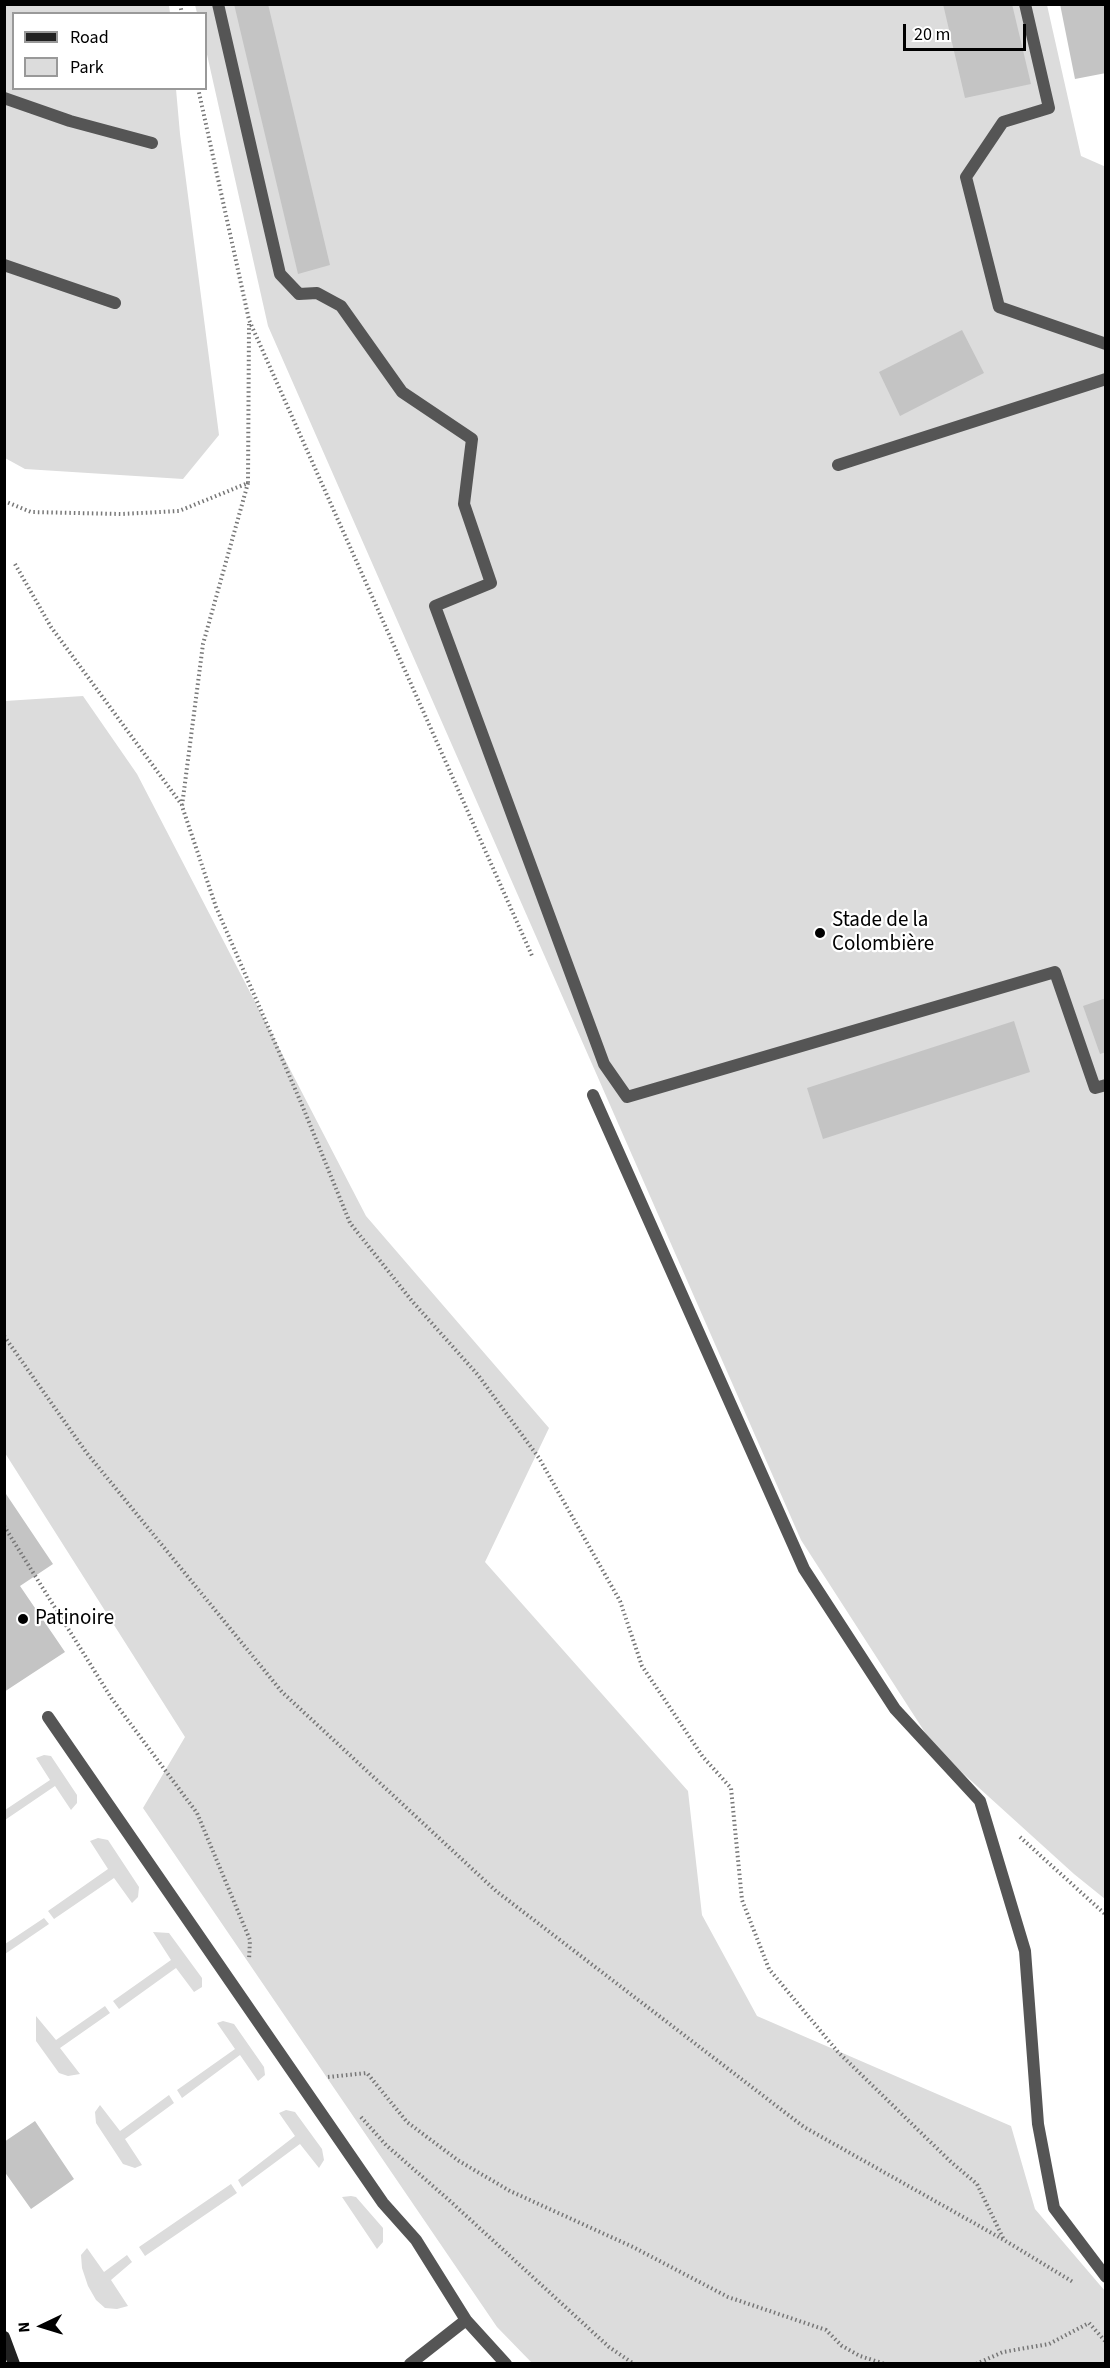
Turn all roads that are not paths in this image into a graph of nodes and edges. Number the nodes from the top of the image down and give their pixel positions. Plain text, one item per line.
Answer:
1 (218, 4) edge
2 (1025, 4) edge
3 (4, 98) edge
4 (152, 143) dead end
5 (4, 265) edge
6 (115, 303) dead end
7 (1106, 344) edge
8 (1106, 379) edge
9 (838, 465) dead end
10 (1106, 1085) edge
11 (593, 1095) dead end
12 (48, 1717) dead end
13 (1106, 2277) edge
14 (466, 2320) junction
15 (4, 2337) edge
16 (14, 2364) edge
17 (410, 2364) edge
18 (506, 2364) edge

1 - 10 street
2 - 7 street
3 - 4 street
5 - 6 street
8 - 9 street
11 - 13 street
12 - 14 street
14 - 17 street
14 - 18 street
15 - 16 main road

